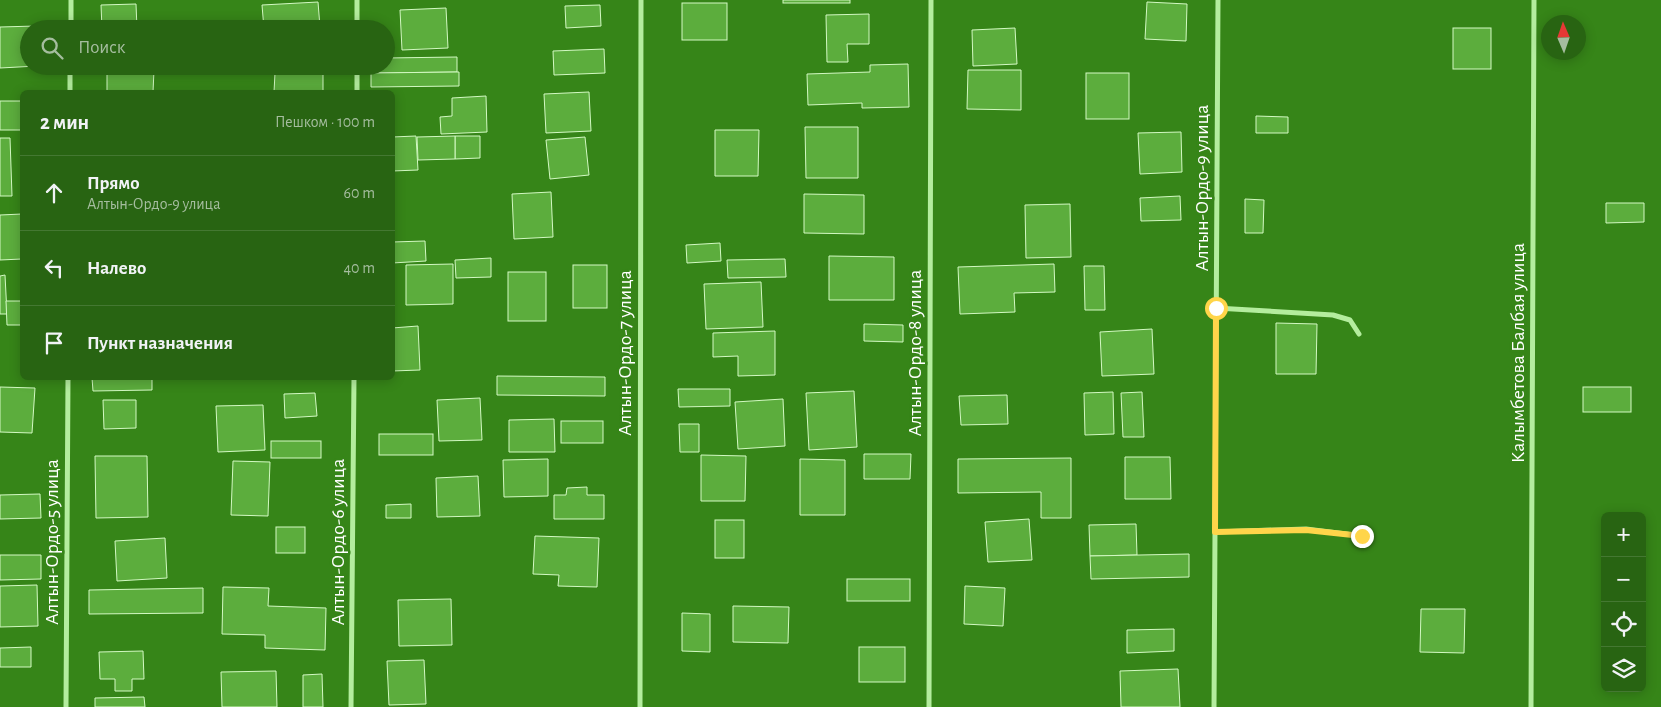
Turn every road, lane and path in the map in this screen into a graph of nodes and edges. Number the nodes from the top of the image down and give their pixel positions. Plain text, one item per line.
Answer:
1 (71, 0) edge
2 (358, 0) edge
3 (641, 0) edge
4 (931, 0) edge
5 (1218, 0) edge
6 (1534, 0) edge
7 (71, 20) edge
8 (357, 20) edge
9 (70, 75) edge
10 (357, 75) edge
11 (70, 90) edge
12 (357, 90) edge
13 (1216, 308) junction
14 (1359, 334) dead end
15 (68, 380) edge
16 (354, 380) edge
17 (1215, 532) junction
18 (1362, 536) dead end
19 (66, 707) edge
20 (351, 707) edge
21 (640, 707) edge
22 (929, 707) edge
23 (1214, 707) edge
24 (1531, 707) edge

1 - 7 street
2 - 8 street
3 - 21 street, Алтын-Ордо-7 улица
4 - 22 street, Алтын-Ордо-8 улица
5 - 13 street, Алтын-Ордо-9 улица
6 - 24 street, Калымбетова Балбая улица
9 - 11 street
10 - 12 street
13 - 14 street
13 - 17 street, Алтын-Ордо-9 улица
15 - 19 street, Алтын-Ордо-5 улица
16 - 20 street, Алтын-Ордо-6 улица
17 - 18 street
17 - 23 street, Алтын-Ордо-9 улица

